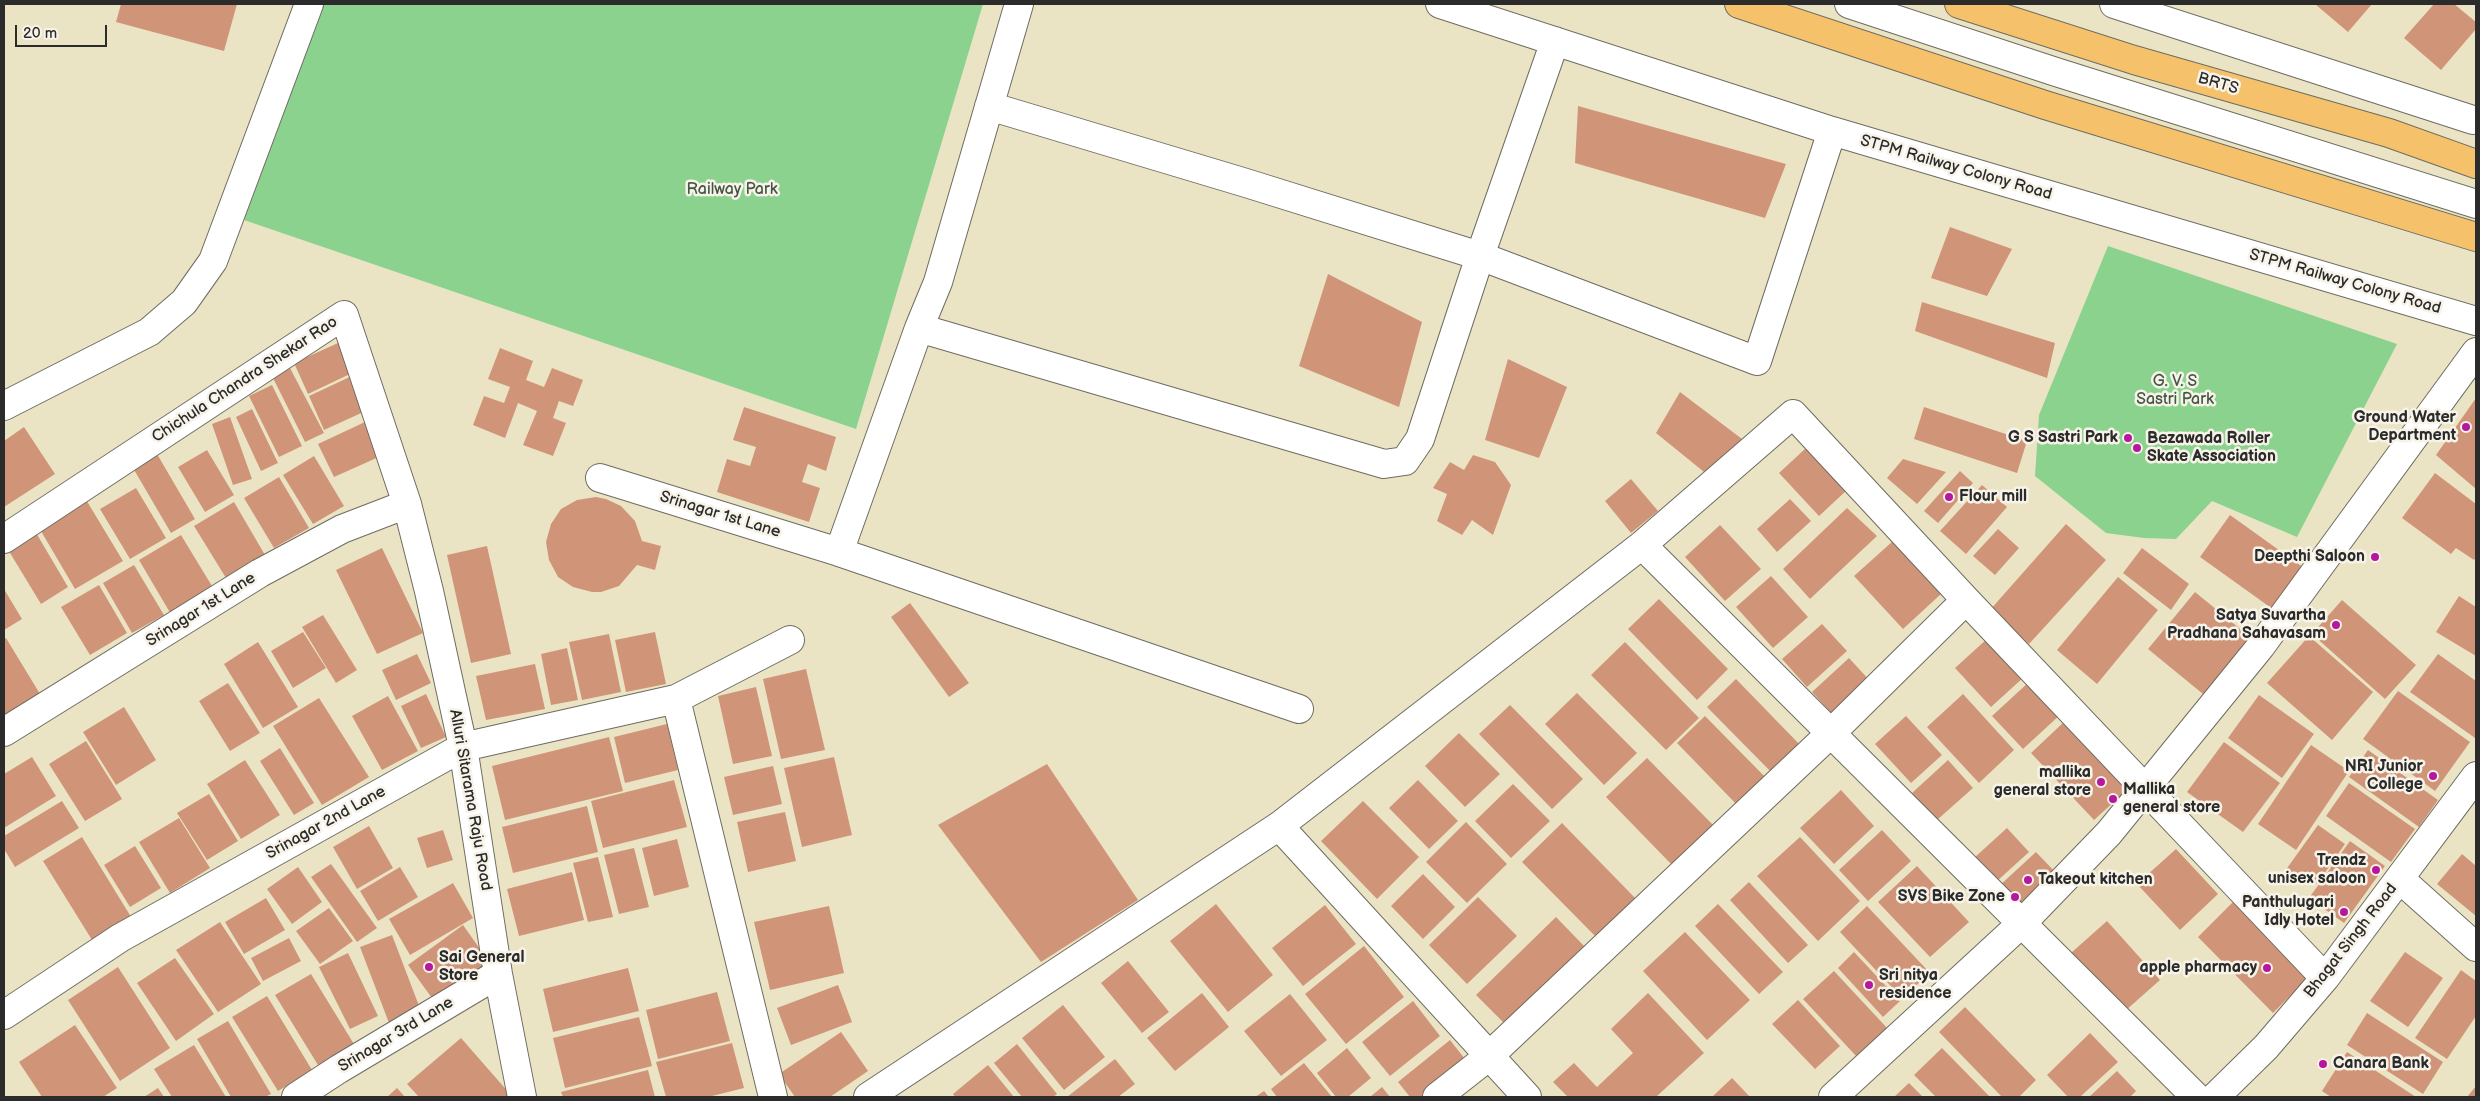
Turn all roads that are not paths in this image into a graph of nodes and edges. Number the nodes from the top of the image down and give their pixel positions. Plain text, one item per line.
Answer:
1 (309, 4) edge
2 (1019, 4) edge
3 (1440, 4) edge
4 (1739, 4) edge
5 (1849, 4) edge
6 (2114, 4) edge
7 (1972, 6) edge
8 (1555, 41) junction
9 (989, 106) junction
10 (2473, 120) dead end
11 (1832, 131) junction
12 (2476, 164) edge
13 (2476, 204) edge
14 (2476, 237) edge
15 (1480, 256) junction
16 (2476, 321) edge
17 (919, 328) junction
18 (2476, 352) edge
19 (4, 406) edge
20 (600, 478) dead end
21 (407, 504) junction
22 (4, 539) edge
23 (1642, 545) junction
24 (839, 552) junction
25 (1966, 600) junction
26 (790, 640) dead end
27 (676, 699) junction
28 (1299, 709) dead end
29 (4, 732) edge
30 (1830, 734) junction
31 (463, 747) junction
32 (2476, 776) edge
33 (2147, 789) junction
34 (1279, 826) junction
35 (2400, 879) junction
36 (2022, 923) junction
37 (2476, 947) edge
38 (498, 974) junction
39 (2325, 978) junction
40 (4, 1016) edge
41 (1488, 1057) junction
42 (296, 1097) edge
43 (522, 1097) edge
44 (773, 1097) edge
45 (868, 1097) edge
46 (1437, 1097) edge
47 (1527, 1097) edge
48 (1833, 1097) edge
49 (2196, 1097) edge
50 (2215, 1097) edge

1 - 19 street
2 - 9 street
3 - 8 street, STPM Railway Colony Road
4 - 14 main road
5 - 13 street
6 - 10 street
7 - 12 main road, BRTS
8 - 11 street, STPM Railway Colony Road
8 - 15 street
9 - 15 street
9 - 17 street
11 - 15 street
11 - 16 street, STPM Railway Colony Road
15 - 17 street
17 - 24 street
18 - 33 street
20 - 24 street, Srinagar 1st Lane
21 - 22 street, Chichula Chandra Shekar Rao
21 - 29 street, Srinagar 1st Lane
21 - 31 street, Alluri Sitarama Raju Road
23 - 25 street
23 - 30 street
23 - 34 street
24 - 28 street, Srinagar 1st Lane
25 - 30 street
25 - 33 street
26 - 27 street
27 - 31 street, Srinagar 2nd Lane
27 - 44 street
30 - 36 street
30 - 41 street
31 - 38 street, Alluri Sitarama Raju Road
31 - 40 street, Srinagar 2nd Lane
32 - 35 street, Bhagat Singh Road
33 - 36 street
33 - 39 street
34 - 41 street
34 - 45 street
35 - 37 street
35 - 39 street, Bhagat Singh Road
36 - 48 street
36 - 49 street
38 - 42 street, Srinagar 3rd Lane
38 - 43 street, Alluri Sitarama Raju Road
39 - 50 street, Bhagat Singh Road
41 - 46 street
41 - 47 street

